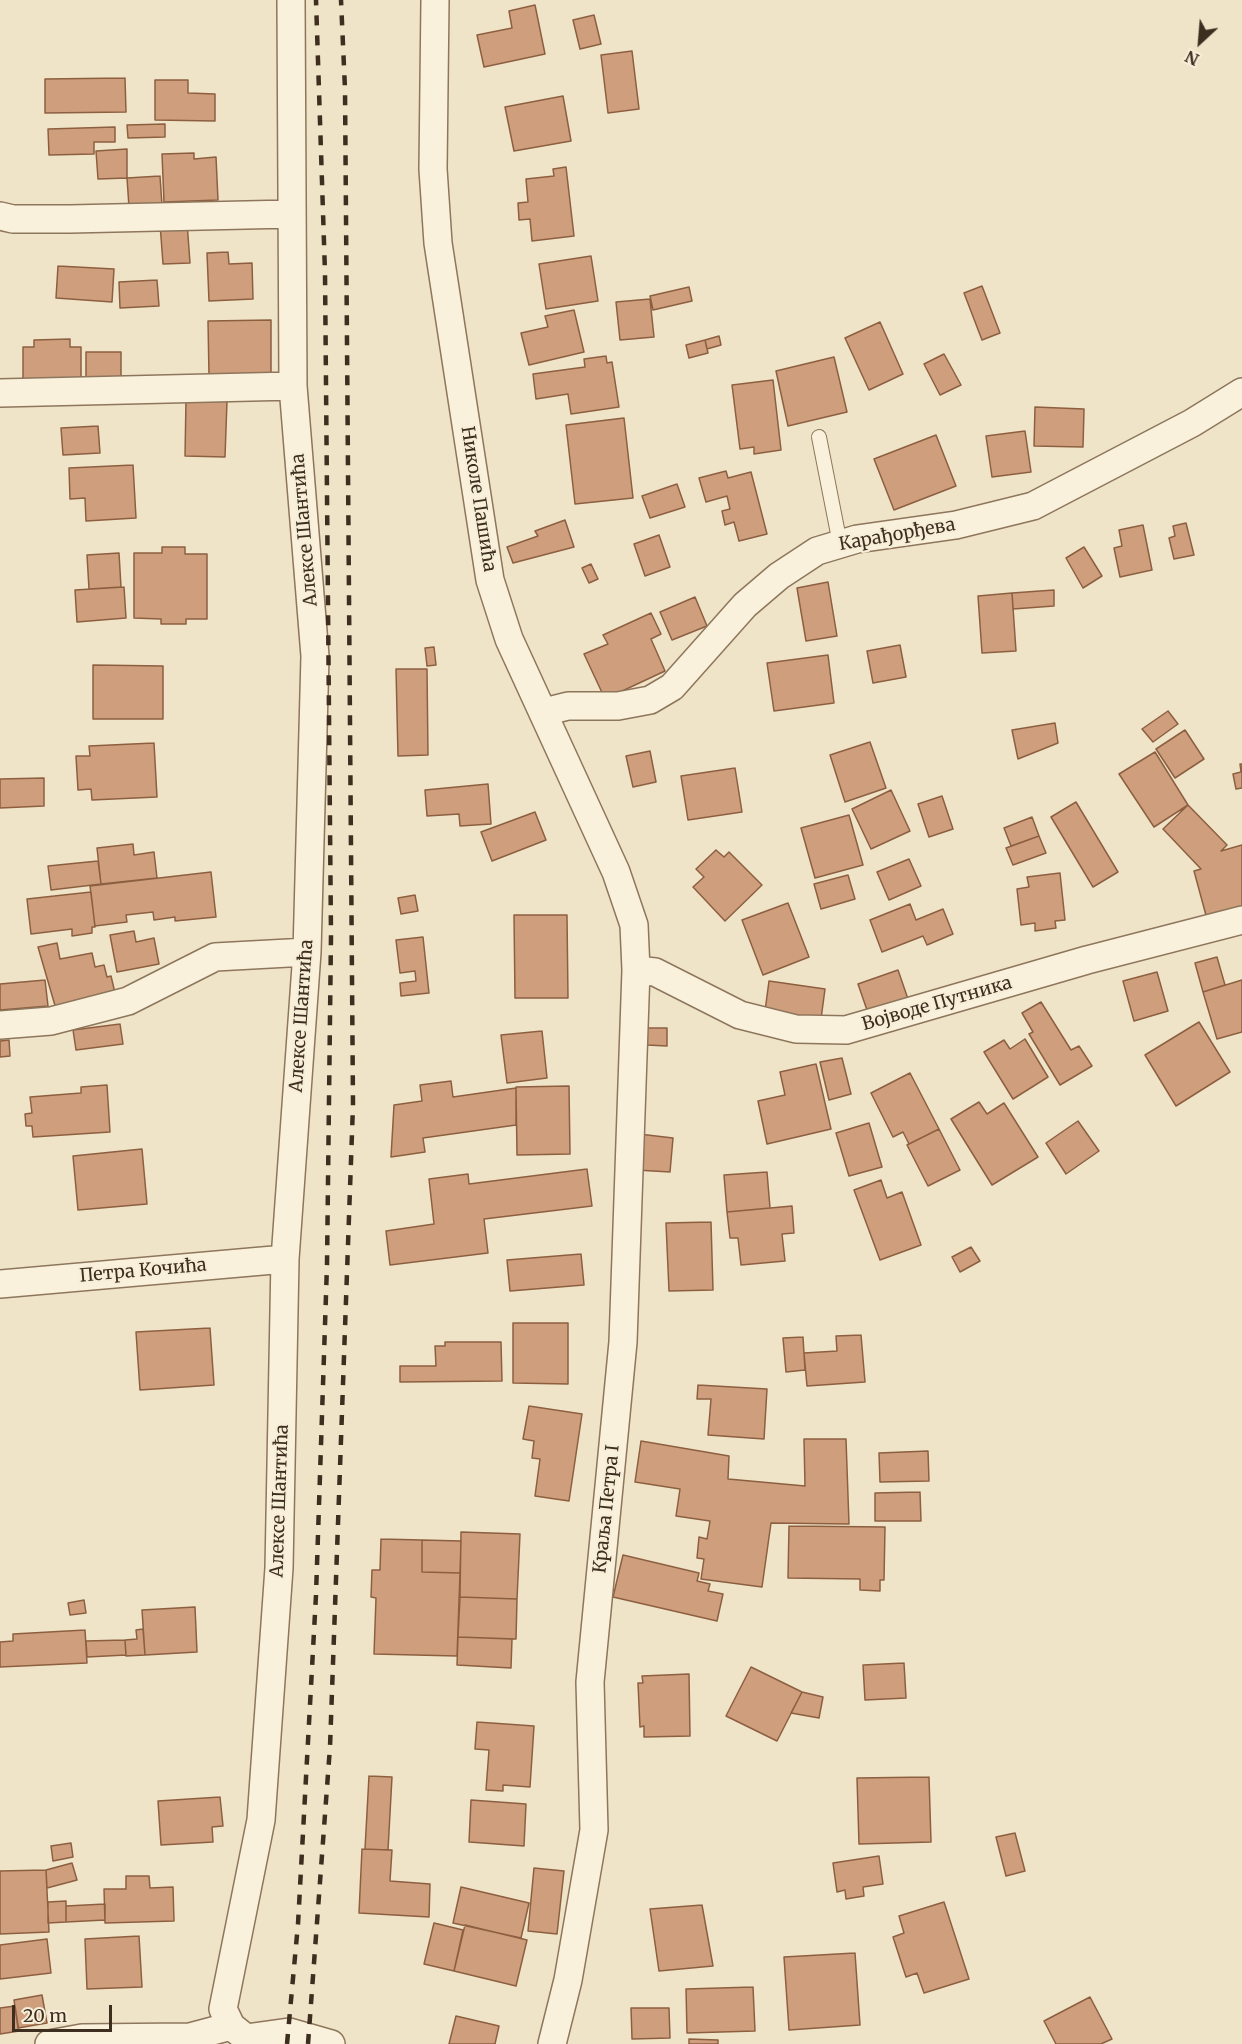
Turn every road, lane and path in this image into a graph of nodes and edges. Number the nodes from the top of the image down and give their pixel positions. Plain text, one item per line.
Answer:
1 (291, 0) edge
2 (435, 0) edge
3 (290, 214) junction
4 (0, 216) edge
5 (293, 386) junction
6 (1242, 392) edge
7 (0, 393) edge
8 (819, 437) dead end
9 (840, 544) junction
10 (544, 712) junction
11 (1242, 920) edge
12 (307, 952) junction
13 (636, 970) junction
14 (0, 1025) edge
15 (285, 1259) junction
16 (0, 1284) edge
17 (231, 2026) junction
18 (188, 2041) edge
19 (49, 2044) edge
20 (331, 2044) edge
21 (552, 2044) edge

1 - 3 street, Алексе Шантића
2 - 10 street, Николе Пашића
3 - 4 street
3 - 5 street, Алексе Шантића
5 - 7 street
5 - 12 street, Алексе Шантића
6 - 9 street, Карађорђева
8 - 9 lane
9 - 10 street, Карађорђева
10 - 13 street, Николе Пашића
11 - 13 street, Војводе Путника
12 - 14 street
12 - 15 street, Алексе Шантића
13 - 21 street, Краља Петра I
15 - 16 street, Петра Кочића
15 - 17 street, Алексе Шантића
17 - 18 street
17 - 20 street
18 - 19 street

